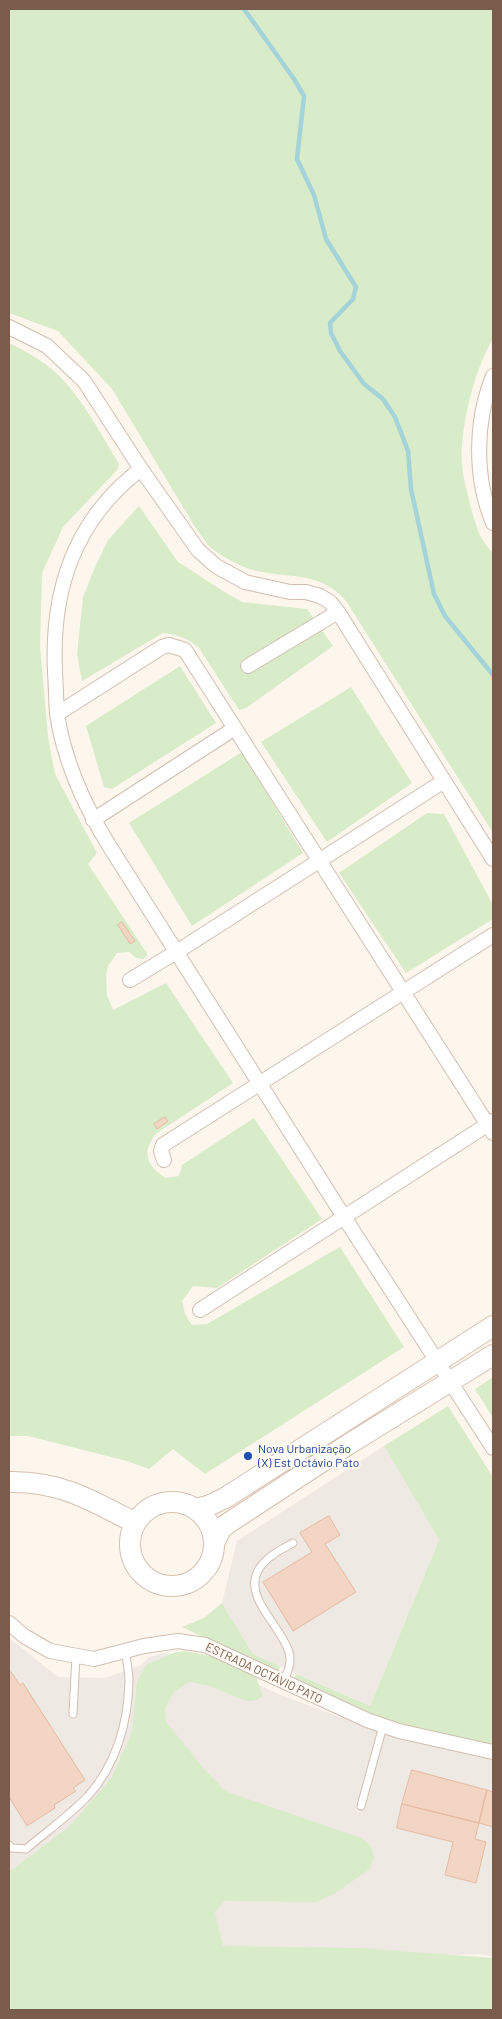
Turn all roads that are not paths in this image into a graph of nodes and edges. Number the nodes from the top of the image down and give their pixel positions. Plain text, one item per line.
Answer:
1 (9, 327) edge
2 (493, 376) edge
3 (141, 469) junction
4 (493, 523) edge
5 (338, 612) junction
6 (248, 666) dead end
7 (58, 714) junction
8 (235, 728) junction
9 (444, 781) junction
10 (93, 820) junction
11 (493, 859) edge
12 (319, 860) junction
13 (493, 935) edge
14 (178, 951) junction
15 (130, 980) dead end
16 (402, 992) junction
17 (260, 1083) junction
18 (491, 1126) edge
19 (164, 1160) dead end
20 (344, 1217) junction
21 (200, 1310) dead end
22 (493, 1326) edge
23 (493, 1355) edge
24 (437, 1362) junction
25 (451, 1383) junction
26 (493, 1448) edge
27 (9, 1482) edge
28 (196, 1509) junction
29 (135, 1523) junction
30 (215, 1541) junction
31 (294, 1543) dead end
32 (9, 1624) edge
33 (125, 1651) junction
34 (76, 1656) junction
35 (284, 1682) junction
36 (73, 1714) dead end
37 (383, 1726) junction
38 (493, 1752) edge
39 (361, 1806) dead end
40 (9, 1844) edge

1 - 3 street
2 - 4 street
3 - 5 street
3 - 7 street
5 - 6 street
5 - 9 street
7 - 8 street
7 - 10 street
8 - 10 street
8 - 12 street
9 - 11 street
9 - 12 street
10 - 14 street
12 - 14 street
12 - 16 street
13 - 16 street
14 - 15 street
14 - 17 street
16 - 17 street
16 - 18 street
17 - 19 street
17 - 20 street
18 - 20 street
20 - 21 street
20 - 24 street
22 - 24 street
23 - 25 street
24 - 25 street
24 - 28 street
25 - 26 street
25 - 30 street
27 - 29 street
28 - 29 street
28 - 30 street
29 - 30 street
31 - 35 lane
32 - 34 street, ESTRADA OCTÁVIO PATO
33 - 34 street, ESTRADA OCTÁVIO PATO
33 - 35 street, ESTRADA OCTÁVIO PATO
33 - 40 lane
34 - 36 lane
35 - 37 street, ESTRADA OCTÁVIO PATO
37 - 38 street, ESTRADA OCTÁVIO PATO
37 - 39 lane

